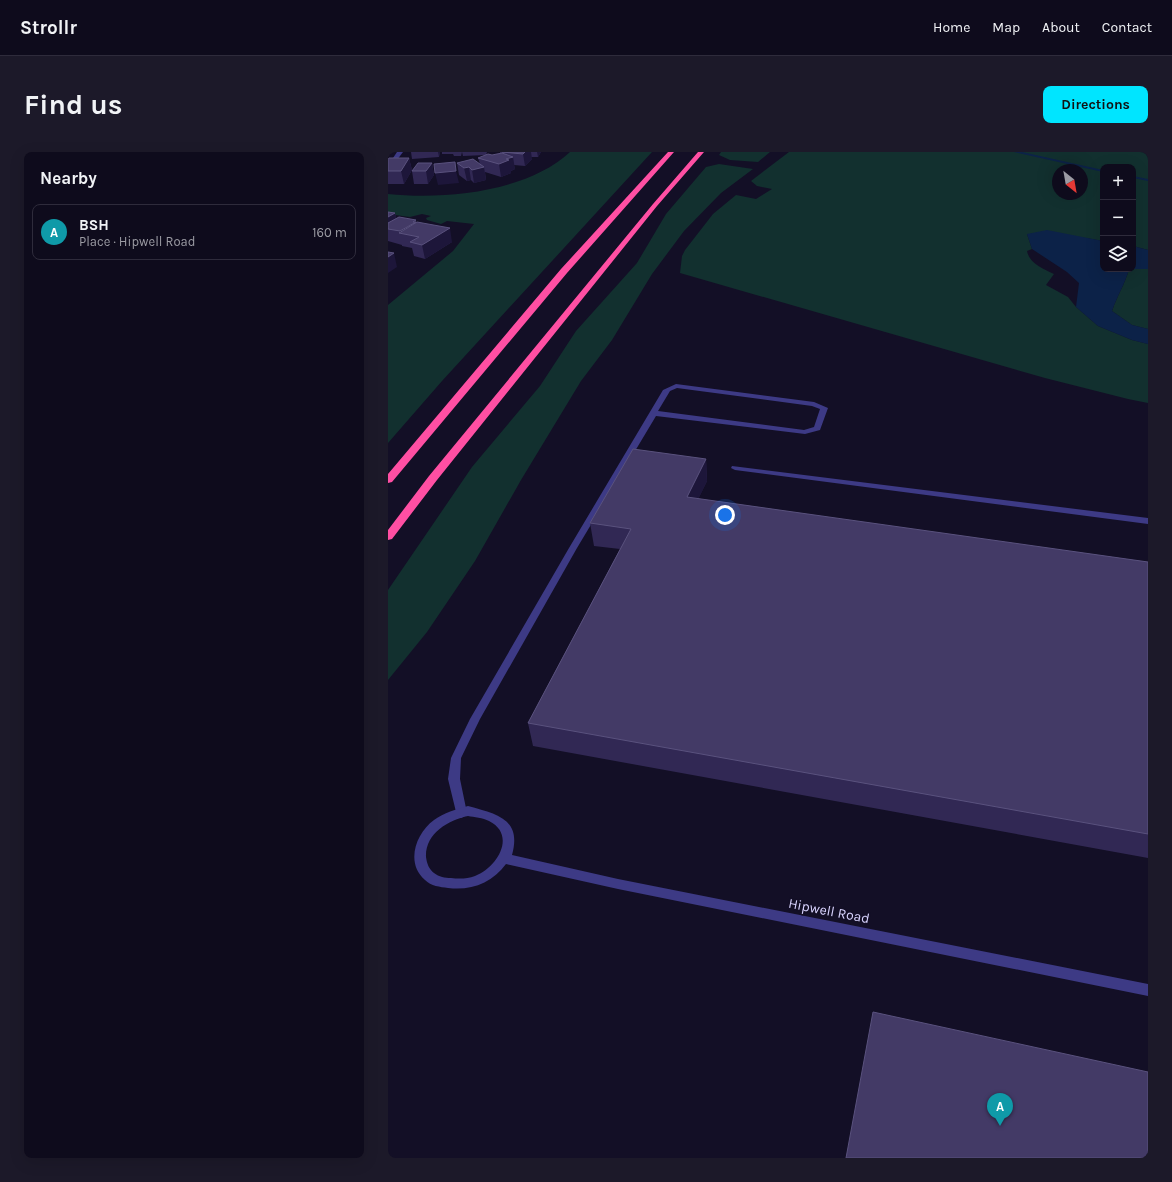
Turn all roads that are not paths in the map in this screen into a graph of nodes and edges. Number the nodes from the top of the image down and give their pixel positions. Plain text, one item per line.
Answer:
1 (400, 152) edge
2 (671, 152) edge
3 (701, 152) edge
4 (388, 163) edge
5 (653, 413) junction
6 (735, 468) dead end
7 (388, 480) edge
8 (1148, 521) edge
9 (388, 537) edge
10 (461, 813) junction
11 (505, 859) junction
12 (1148, 990) edge

1 - 4 street
2 - 7 highway
3 - 9 highway
5 - 5 street
5 - 10 street
6 - 8 street
10 - 11 street
10 - 11 street
11 - 12 street, Hipwell Road

